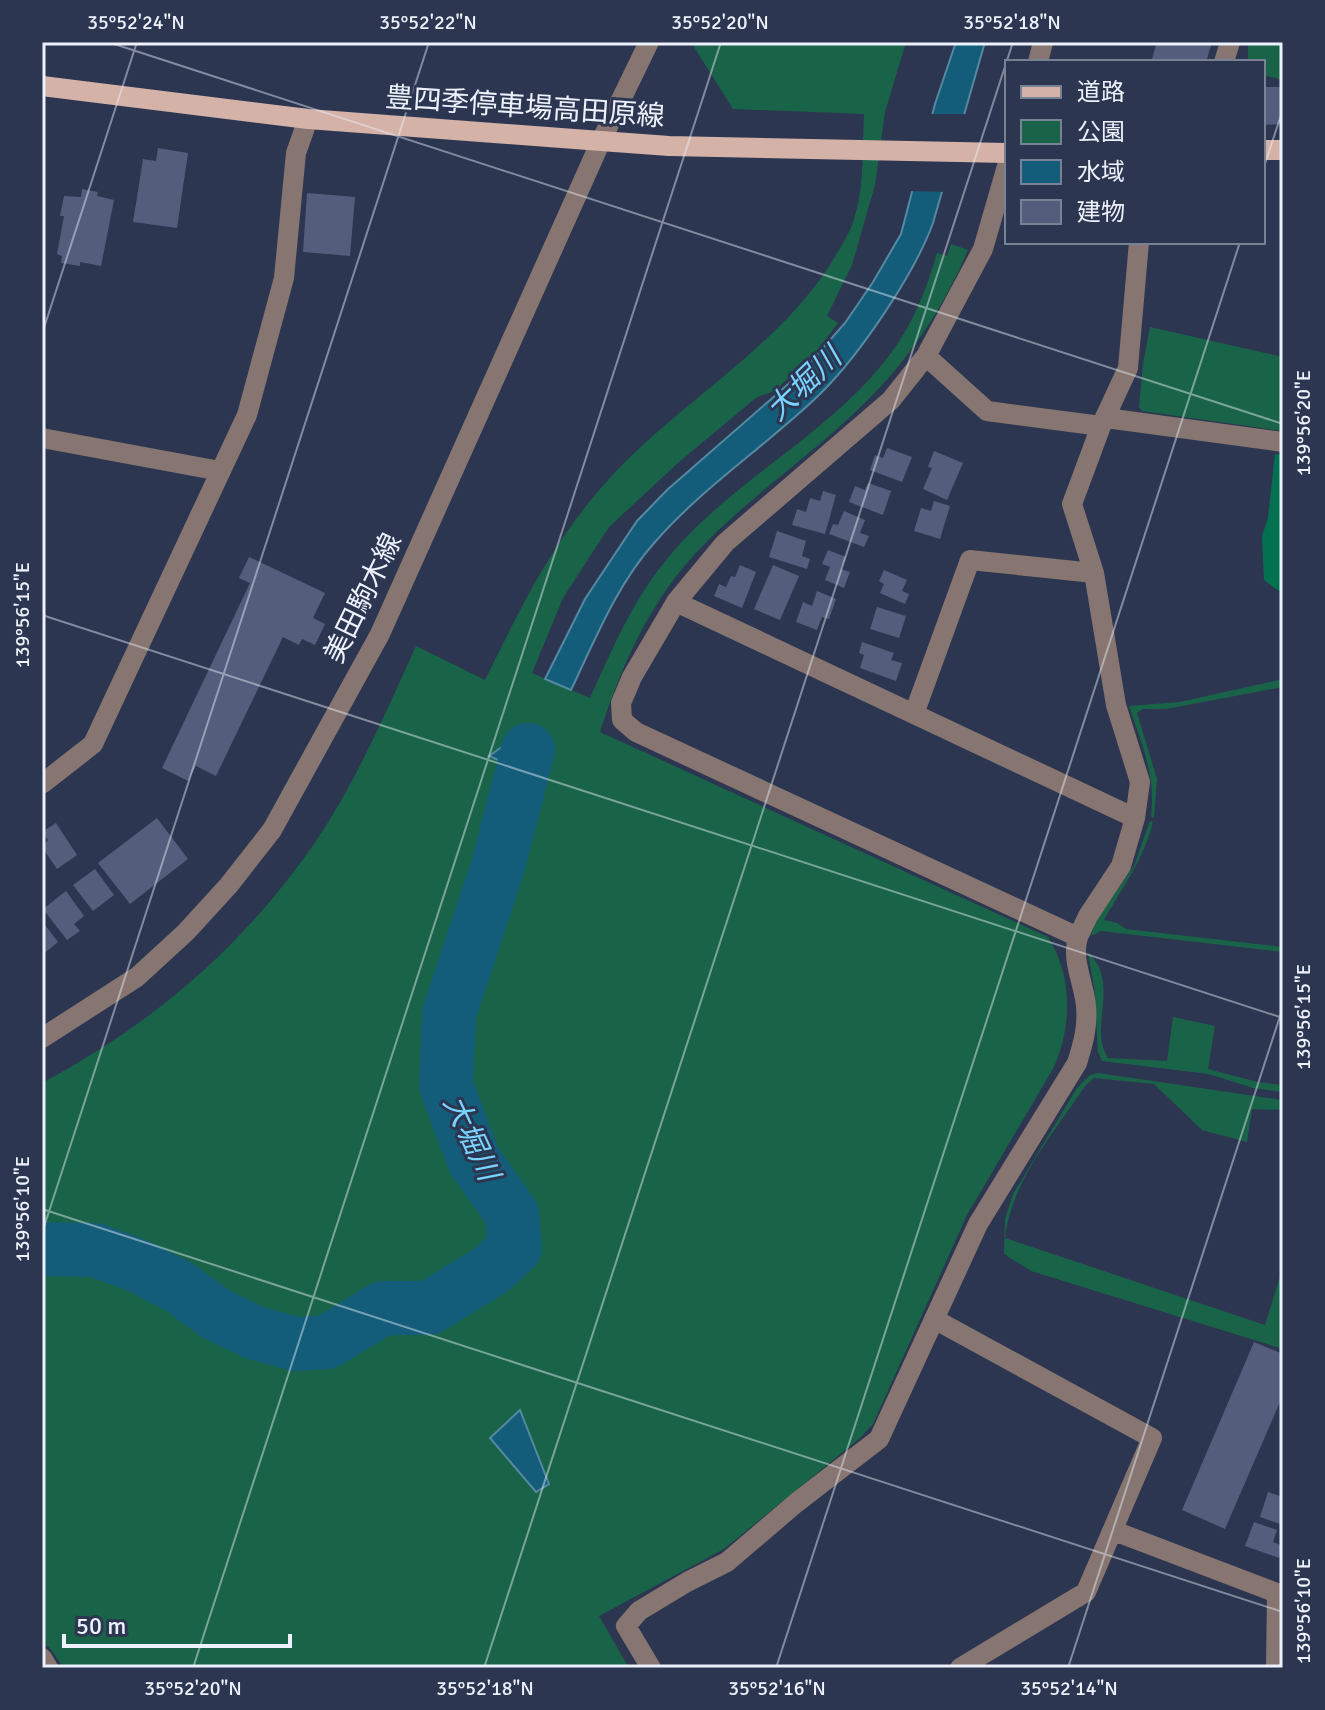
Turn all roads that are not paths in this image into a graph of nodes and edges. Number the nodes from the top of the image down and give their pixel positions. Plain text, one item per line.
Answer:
1 (649, 42) edge
2 (42, 86) edge
3 (308, 119) junction
4 (601, 141) junction
5 (1005, 153) edge
6 (1005, 173) edge
7 (1139, 244) edge
8 (926, 356) junction
9 (1104, 422) junction
10 (42, 438) edge
11 (1283, 442) edge
12 (220, 471) junction
13 (1094, 573) junction
14 (676, 602) junction
15 (914, 714) junction
16 (42, 784) edge
17 (1135, 818) junction
18 (1078, 937) junction
19 (42, 1038) edge
20 (934, 1319) junction
21 (1114, 1531) junction
22 (1280, 1587) edge
23 (42, 1658) edge
24 (48, 1668) edge
25 (651, 1668) edge
26 (960, 1668) edge
27 (1276, 1668) edge

1 - 4 street, 美田駒木線
2 - 3 main road, 豊四季停車場高田原線
3 - 4 main road, 豊四季停車場高田原線
3 - 12 street
4 - 5 main road, 豊四季停車場高田原線
4 - 19 street, 美田駒木線
6 - 8 street
7 - 9 street
8 - 9 street
8 - 14 street
9 - 11 street
9 - 13 street
10 - 12 street
12 - 16 street
13 - 15 street
13 - 17 street
14 - 15 street
14 - 18 street
15 - 17 street
17 - 18 street
18 - 20 street
20 - 21 street
20 - 25 street
21 - 22 street
21 - 26 street
22 - 27 street
23 - 24 street

